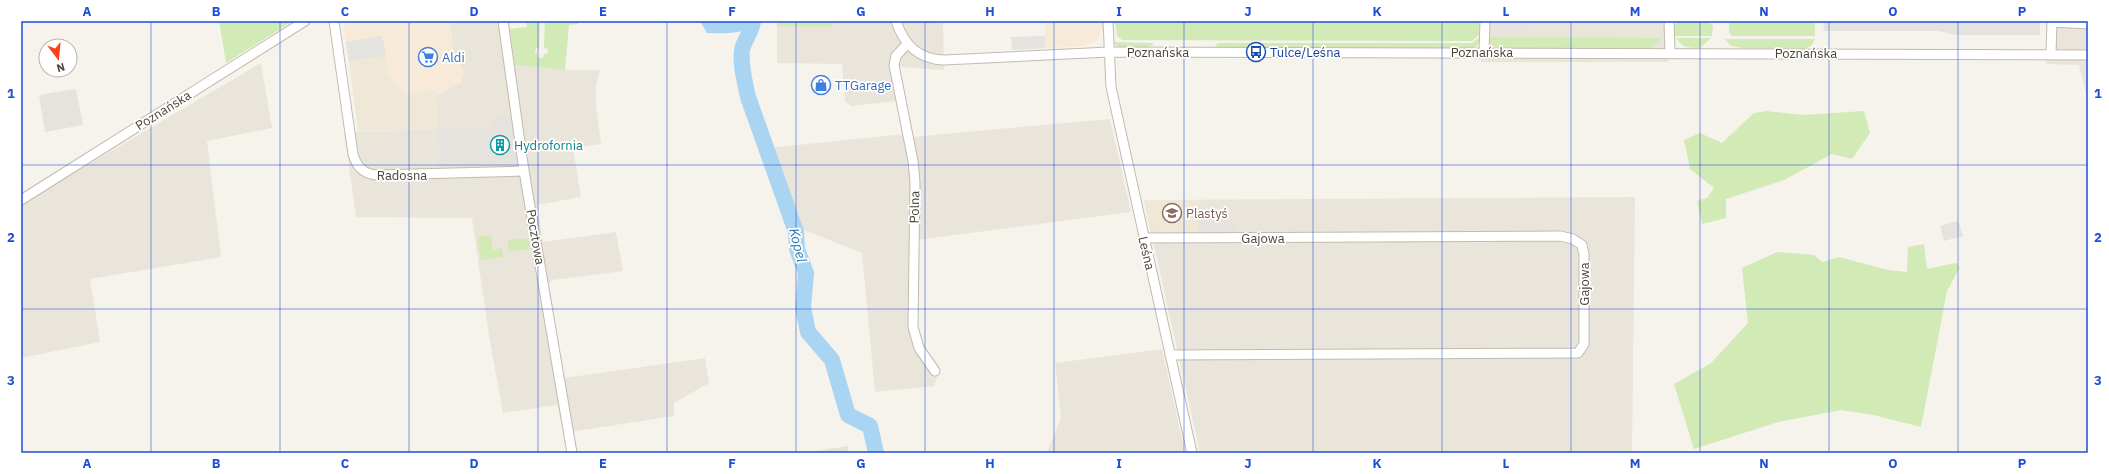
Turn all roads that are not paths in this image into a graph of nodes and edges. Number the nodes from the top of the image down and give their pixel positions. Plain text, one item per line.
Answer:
1 (305, 21) edge
2 (334, 21) edge
3 (503, 21) edge
4 (896, 21) edge
5 (1108, 21) edge
6 (1485, 21) edge
7 (1669, 21) edge
8 (2052, 22) edge
9 (295, 24) edge
10 (2088, 24) edge
11 (907, 44) junction
12 (1109, 52) junction
13 (1484, 52) junction
14 (1670, 52) junction
15 (2051, 54) junction
16 (2088, 55) edge
17 (524, 171) junction
18 (21, 200) edge
19 (1144, 238) junction
20 (1170, 355) junction
21 (934, 371) dead end
22 (572, 453) edge
23 (1192, 453) edge

1 - 9 street, Poznańska
2 - 17 street, Radosna
3 - 17 street, Pocztowa
4 - 11 street, Poznańska
5 - 12 street, Leśna
6 - 13 street
7 - 14 street
8 - 10 street
8 - 15 street
9 - 18 street, Poznańska
11 - 12 street, Poznańska
11 - 21 street, Polna
12 - 13 street, Poznańska
12 - 19 street, Leśna
13 - 14 street, Poznańska
14 - 15 street, Poznańska
15 - 16 street, Poznańska
17 - 22 street, Pocztowa
19 - 20 street, Leśna
19 - 20 street, Gajowa
20 - 23 street, Leśna

